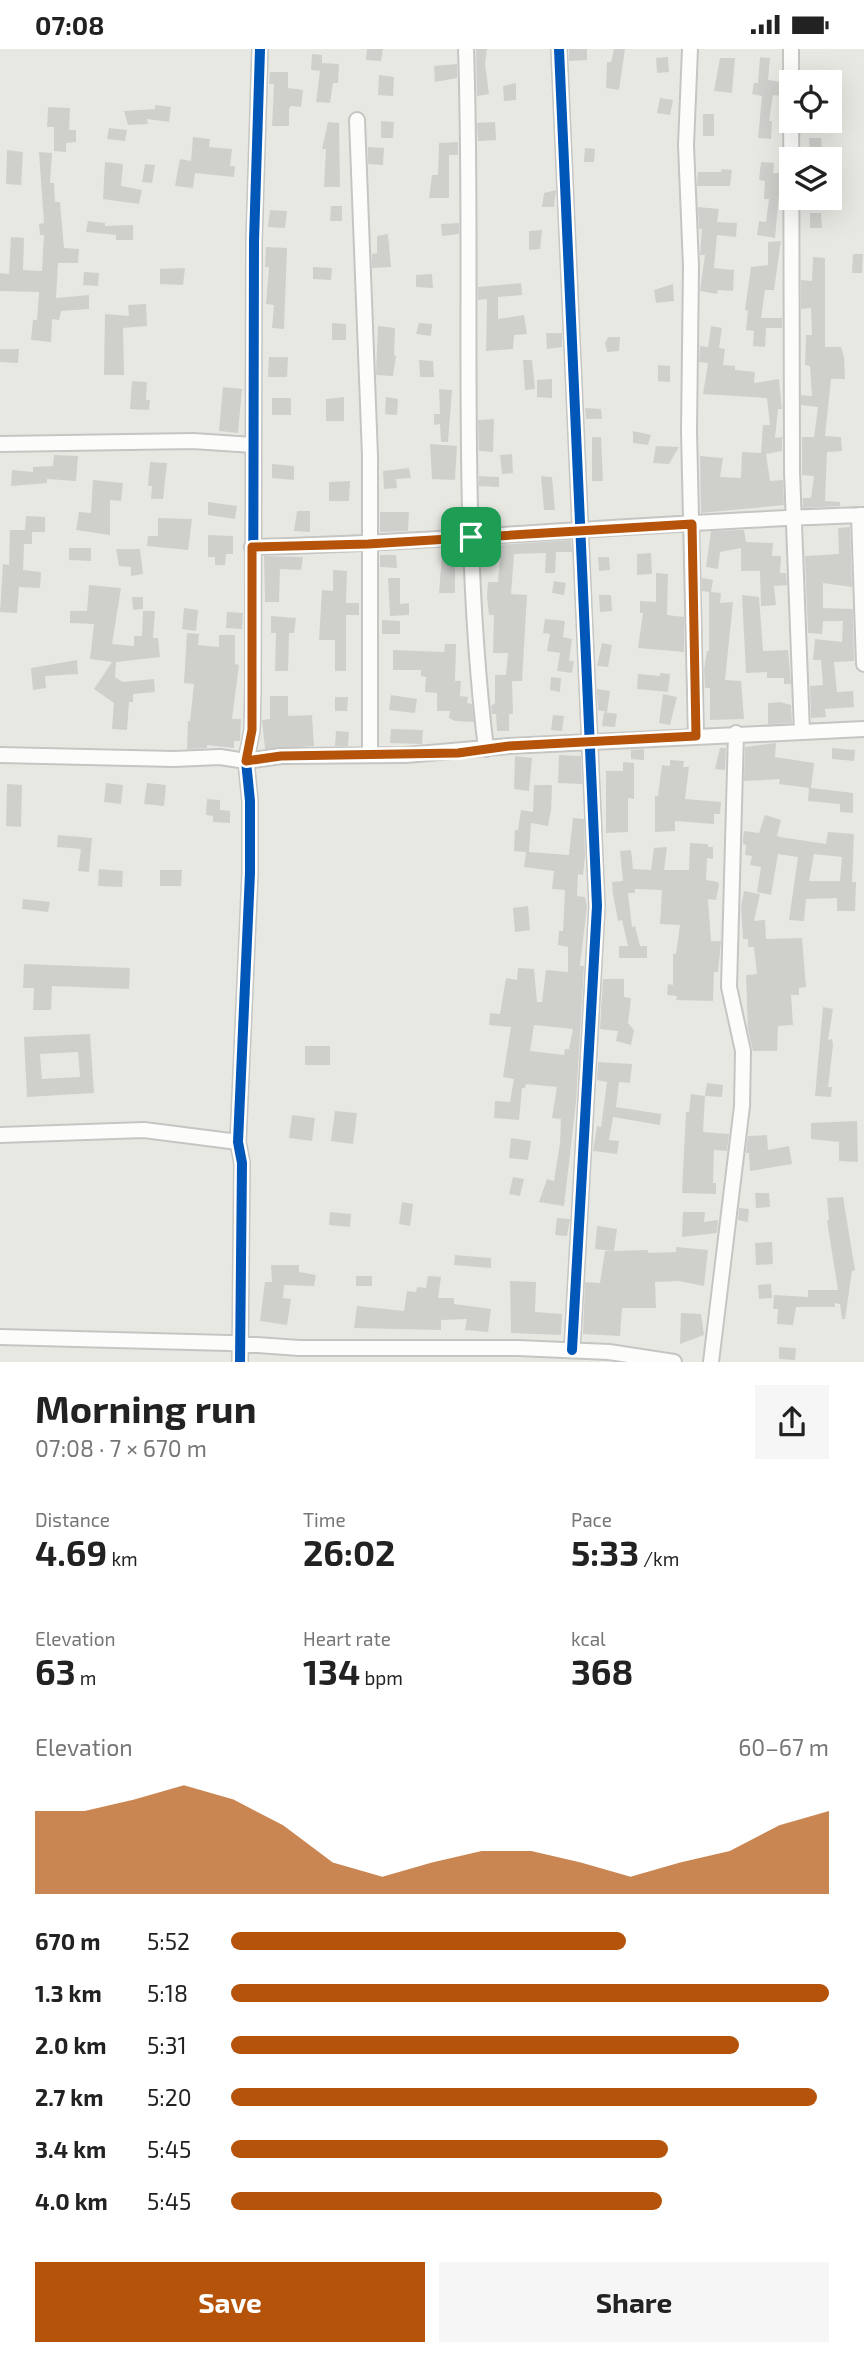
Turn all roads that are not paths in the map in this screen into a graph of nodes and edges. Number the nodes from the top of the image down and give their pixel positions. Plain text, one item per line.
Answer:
1 (260, 49) edge
2 (466, 49) edge
3 (559, 49) edge
4 (690, 49) edge
5 (791, 49) edge
6 (358, 120) dead end
7 (0, 444) edge
8 (253, 445) junction
9 (862, 515) edge
10 (794, 519) junction
11 (692, 524) junction
12 (578, 529) junction
13 (471, 537) junction
14 (368, 544) junction
15 (252, 547) junction
16 (864, 664) edge
17 (864, 729) edge
18 (802, 732) junction
19 (736, 733) junction
20 (696, 736) junction
21 (588, 742) junction
22 (486, 749) junction
23 (0, 755) edge
24 (370, 755) junction
25 (246, 761) junction
26 (0, 1135) edge
27 (238, 1142) junction
28 (0, 1338) edge
29 (240, 1344) junction
30 (572, 1350) junction
31 (240, 1362) edge
32 (674, 1362) edge
33 (711, 1362) edge

1 - 8 street
2 - 13 street
3 - 12 street
4 - 11 street
5 - 10 street
6 - 14 street
7 - 8 street
8 - 15 street
9 - 10 street
9 - 16 street
10 - 11 street
10 - 18 street
11 - 12 street
11 - 20 street
12 - 13 street
12 - 21 street
13 - 14 street
13 - 22 street
14 - 15 street
14 - 24 street
15 - 25 street
17 - 18 street
18 - 19 street
19 - 20 street
19 - 33 street
20 - 21 street
21 - 22 street
21 - 30 street
22 - 24 street
23 - 25 street
24 - 25 street
25 - 27 street
26 - 27 street
27 - 29 street
28 - 29 street
29 - 30 street
29 - 31 street
30 - 32 street

